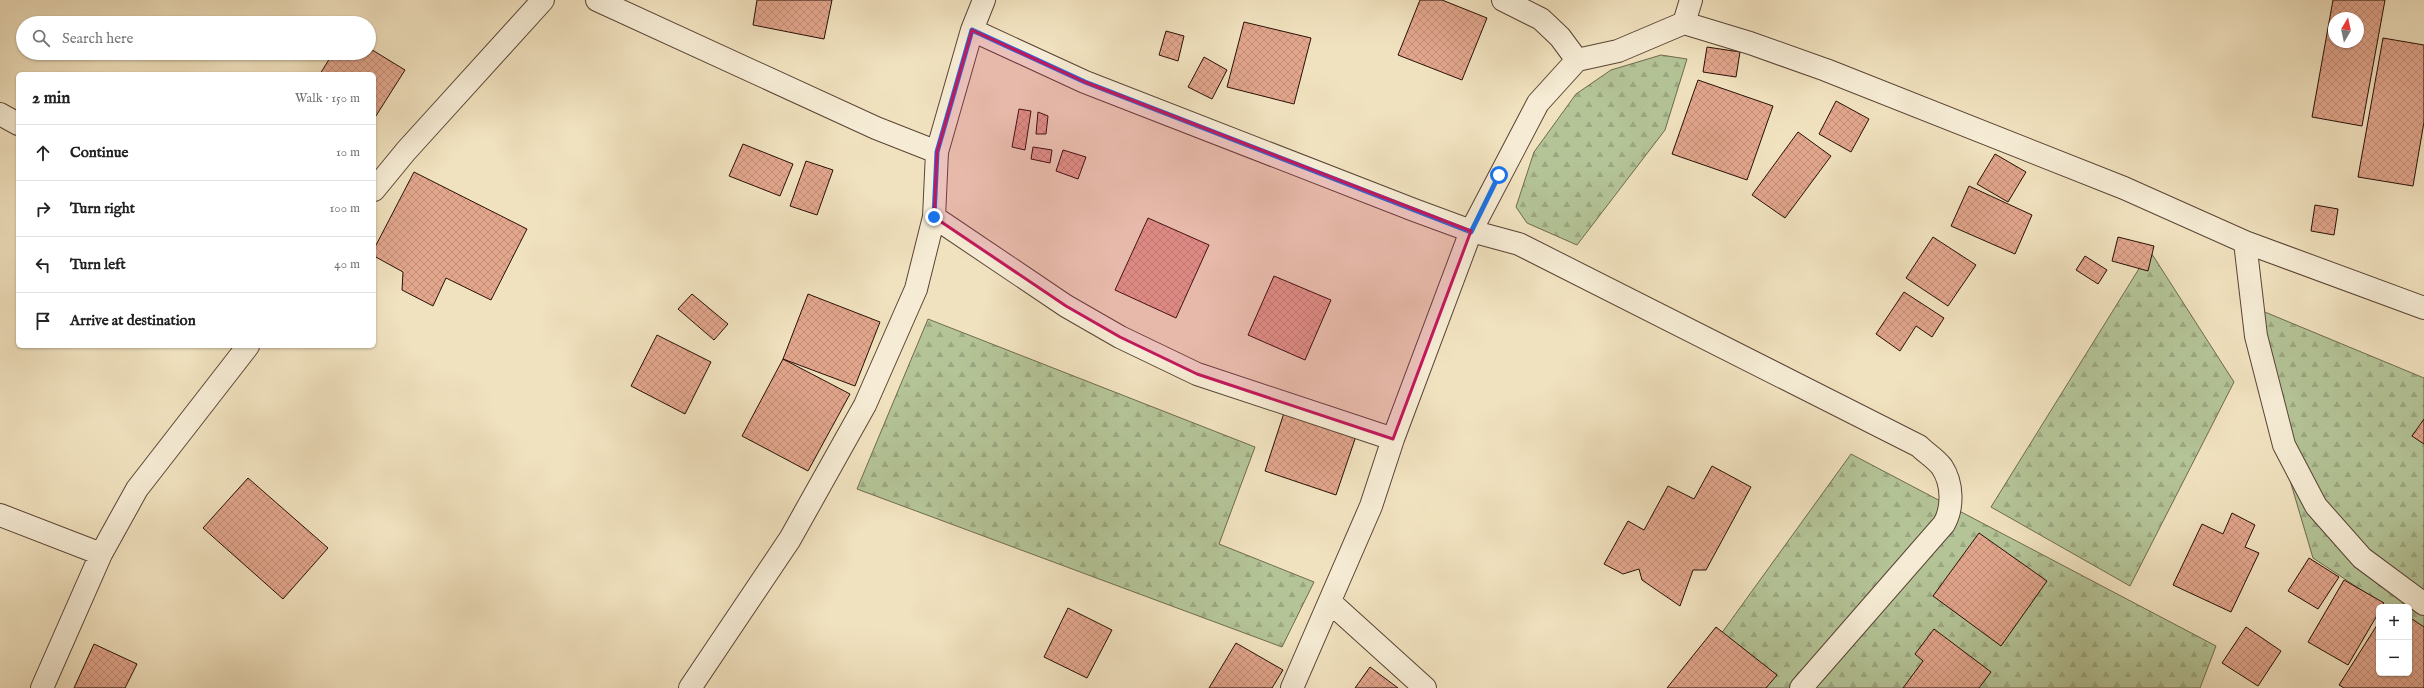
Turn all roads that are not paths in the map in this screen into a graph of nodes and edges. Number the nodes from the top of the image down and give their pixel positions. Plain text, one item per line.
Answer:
1 (543, 0) edge
2 (597, 0) edge
3 (984, 0) edge
4 (1503, 0) edge
5 (1691, 0) edge
6 (1684, 23) junction
7 (972, 30) junction
8 (1577, 60) junction
9 (0, 114) edge
10 (16, 123) edge
11 (937, 152) junction
12 (376, 188) edge
13 (934, 217) junction
14 (1471, 232) junction
15 (2245, 242) junction
16 (2424, 308) edge
17 (246, 348) edge
18 (1393, 439) junction
19 (0, 515) edge
20 (101, 554) junction
21 (1330, 602) junction
22 (2424, 604) edge
23 (42, 688) edge
24 (690, 688) edge
25 (1292, 688) edge
26 (1425, 688) edge
27 (1801, 688) edge

1 - 12 street
2 - 11 street
3 - 7 street
4 - 8 street
5 - 6 street
6 - 8 street
6 - 15 street
7 - 11 street
7 - 14 street
8 - 14 street
9 - 10 street
11 - 13 street
13 - 18 street
13 - 24 street
14 - 18 street
14 - 27 street
15 - 16 street
15 - 22 street
17 - 20 street
18 - 21 street
19 - 20 street
20 - 23 street
21 - 25 street
21 - 26 street

